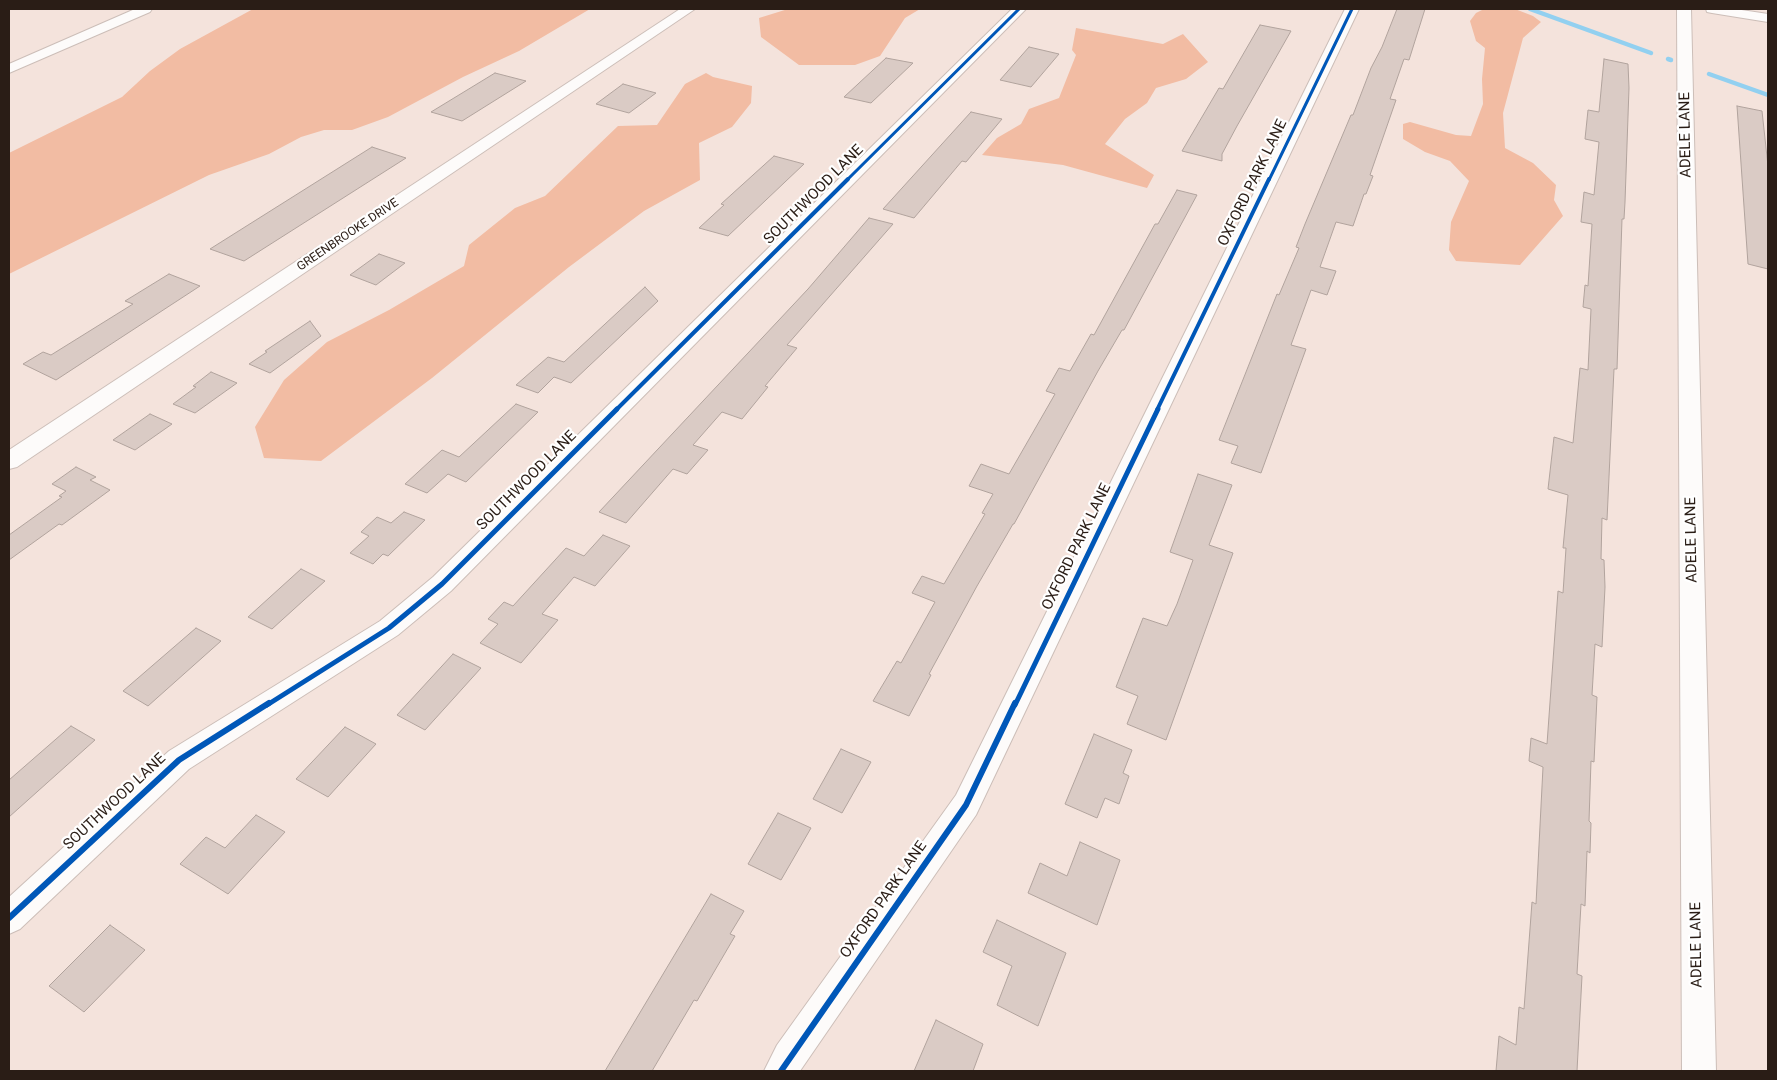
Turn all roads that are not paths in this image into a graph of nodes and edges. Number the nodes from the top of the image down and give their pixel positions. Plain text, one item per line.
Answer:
1 (145, 9) edge
2 (688, 9) edge
3 (1019, 9) edge
4 (1352, 9) edge
5 (1684, 9) edge
6 (1712, 9) edge
7 (1768, 18) edge
8 (9, 69) edge
9 (9, 461) edge
10 (9, 918) edge
11 (781, 1071) edge
12 (1699, 1071) edge

1 - 8 street
2 - 9 street, GREENBROOKE DRIVE
3 - 10 street, SOUTHWOOD LANE
4 - 11 street, OXFORD PARK LANE
5 - 12 street, ADELE LANE
6 - 7 street

